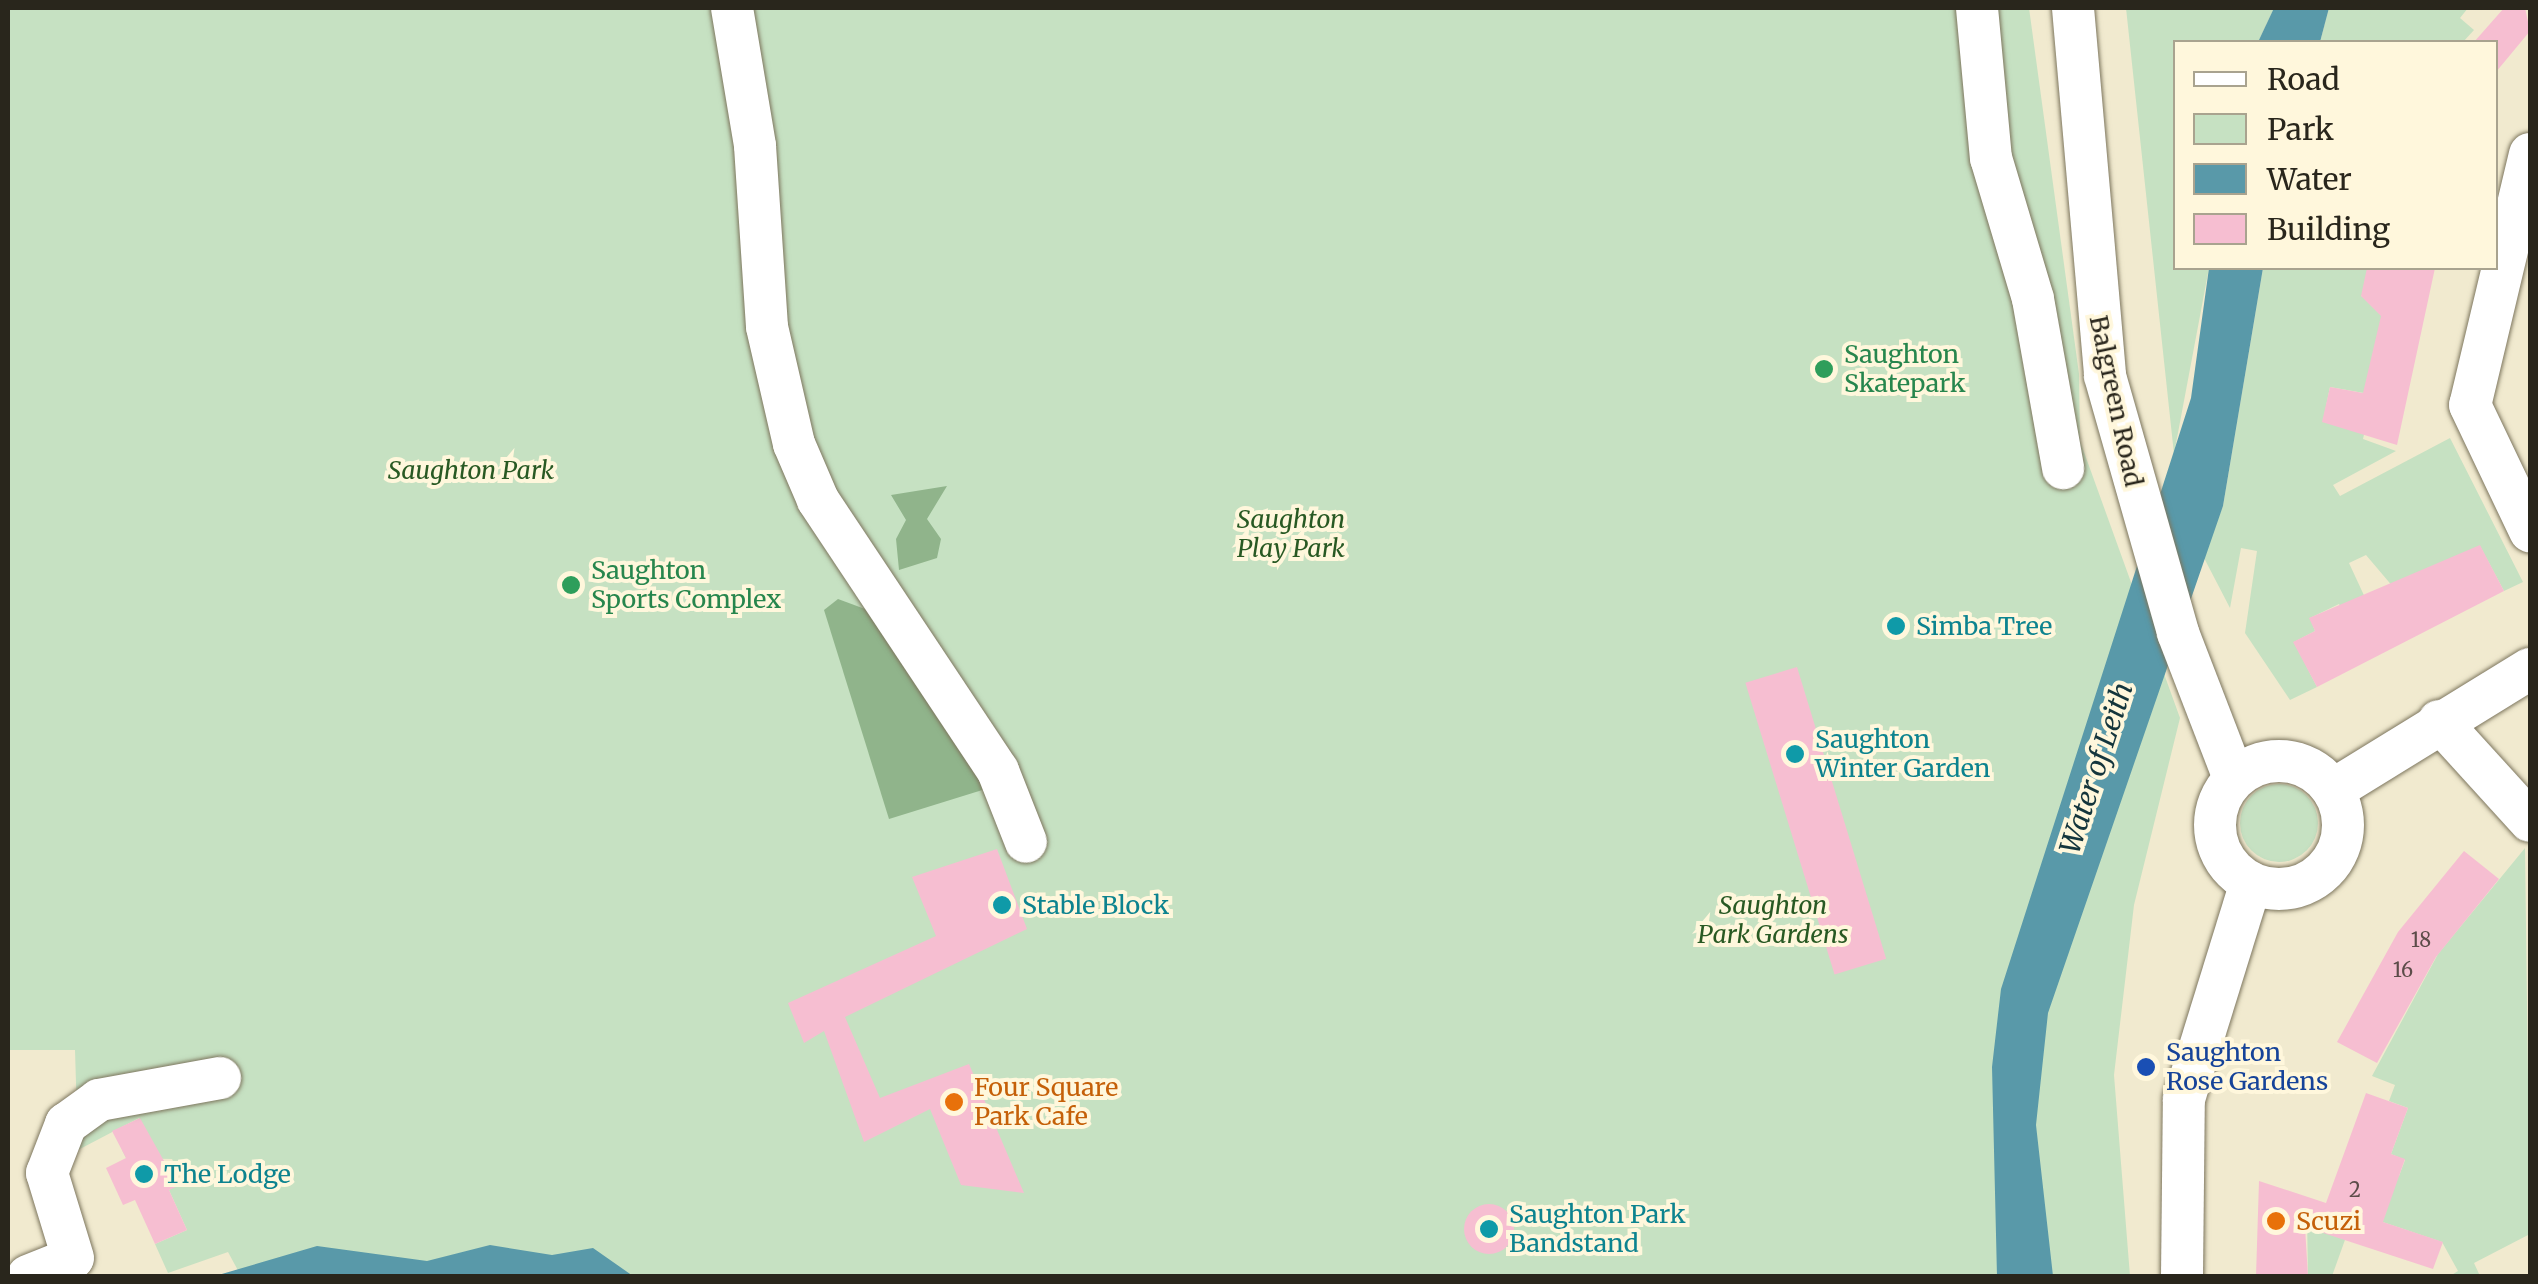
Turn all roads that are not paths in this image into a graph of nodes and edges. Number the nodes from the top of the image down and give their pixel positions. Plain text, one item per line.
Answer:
1 (732, 8) edge
2 (1977, 8) edge
3 (2073, 8) edge
4 (2530, 154) edge
5 (2063, 468) dead end
6 (2530, 530) edge
7 (2530, 668) edge
8 (2439, 722) junction
9 (2234, 778) junction
10 (2333, 790) junction
11 (2530, 822) edge
12 (1026, 842) dead end
13 (2251, 882) junction
14 (220, 1078) dead end
15 (28, 1276) edge
16 (2182, 1276) edge

1 - 12 street
2 - 5 street
3 - 9 street, Balgreen Road
4 - 6 street
7 - 8 street
8 - 10 street
8 - 11 street
9 - 10 street
9 - 13 street
10 - 13 street
13 - 16 street
14 - 15 street

